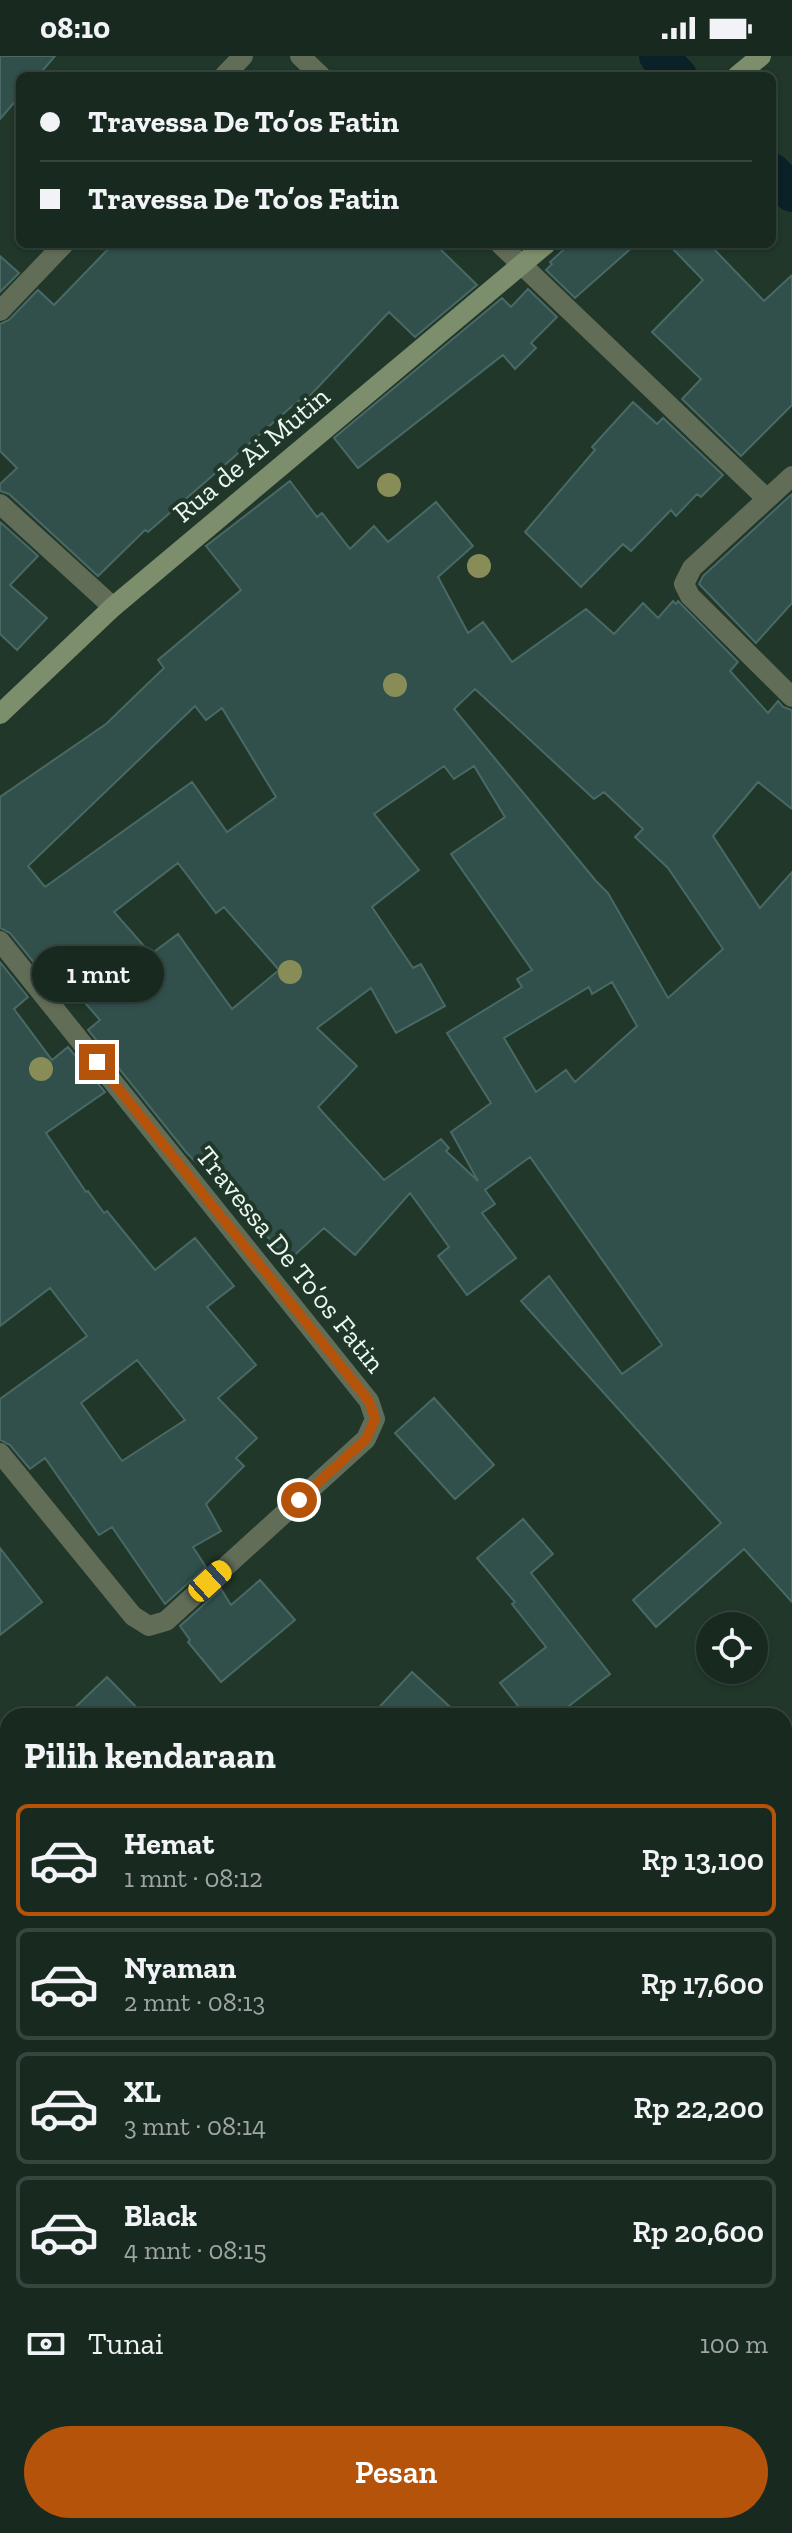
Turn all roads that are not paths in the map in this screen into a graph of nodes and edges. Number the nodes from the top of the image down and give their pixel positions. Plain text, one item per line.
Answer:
1 (243, 56) edge
2 (300, 56) edge
3 (761, 56) edge
4 (228, 72) edge
5 (317, 72) edge
6 (742, 72) edge
7 (60, 248) edge
8 (504, 248) edge
9 (541, 248) edge
10 (522, 264) junction
11 (0, 311) edge
12 (792, 476) edge
13 (766, 498) junction
14 (0, 504) edge
15 (113, 607) junction
16 (792, 697) edge
17 (0, 714) edge
18 (0, 941) edge
19 (0, 1453) edge

1 - 4 street
2 - 5 street
3 - 6 street
7 - 11 street
8 - 10 street
9 - 10 street, Rua de Ai Mutin
10 - 13 street
10 - 15 street, Rua de Ai Mutin
12 - 13 street
13 - 16 street
14 - 15 street
15 - 17 street, Rua de Ai Mutin
18 - 19 street, Travessa De To’os Fatin

